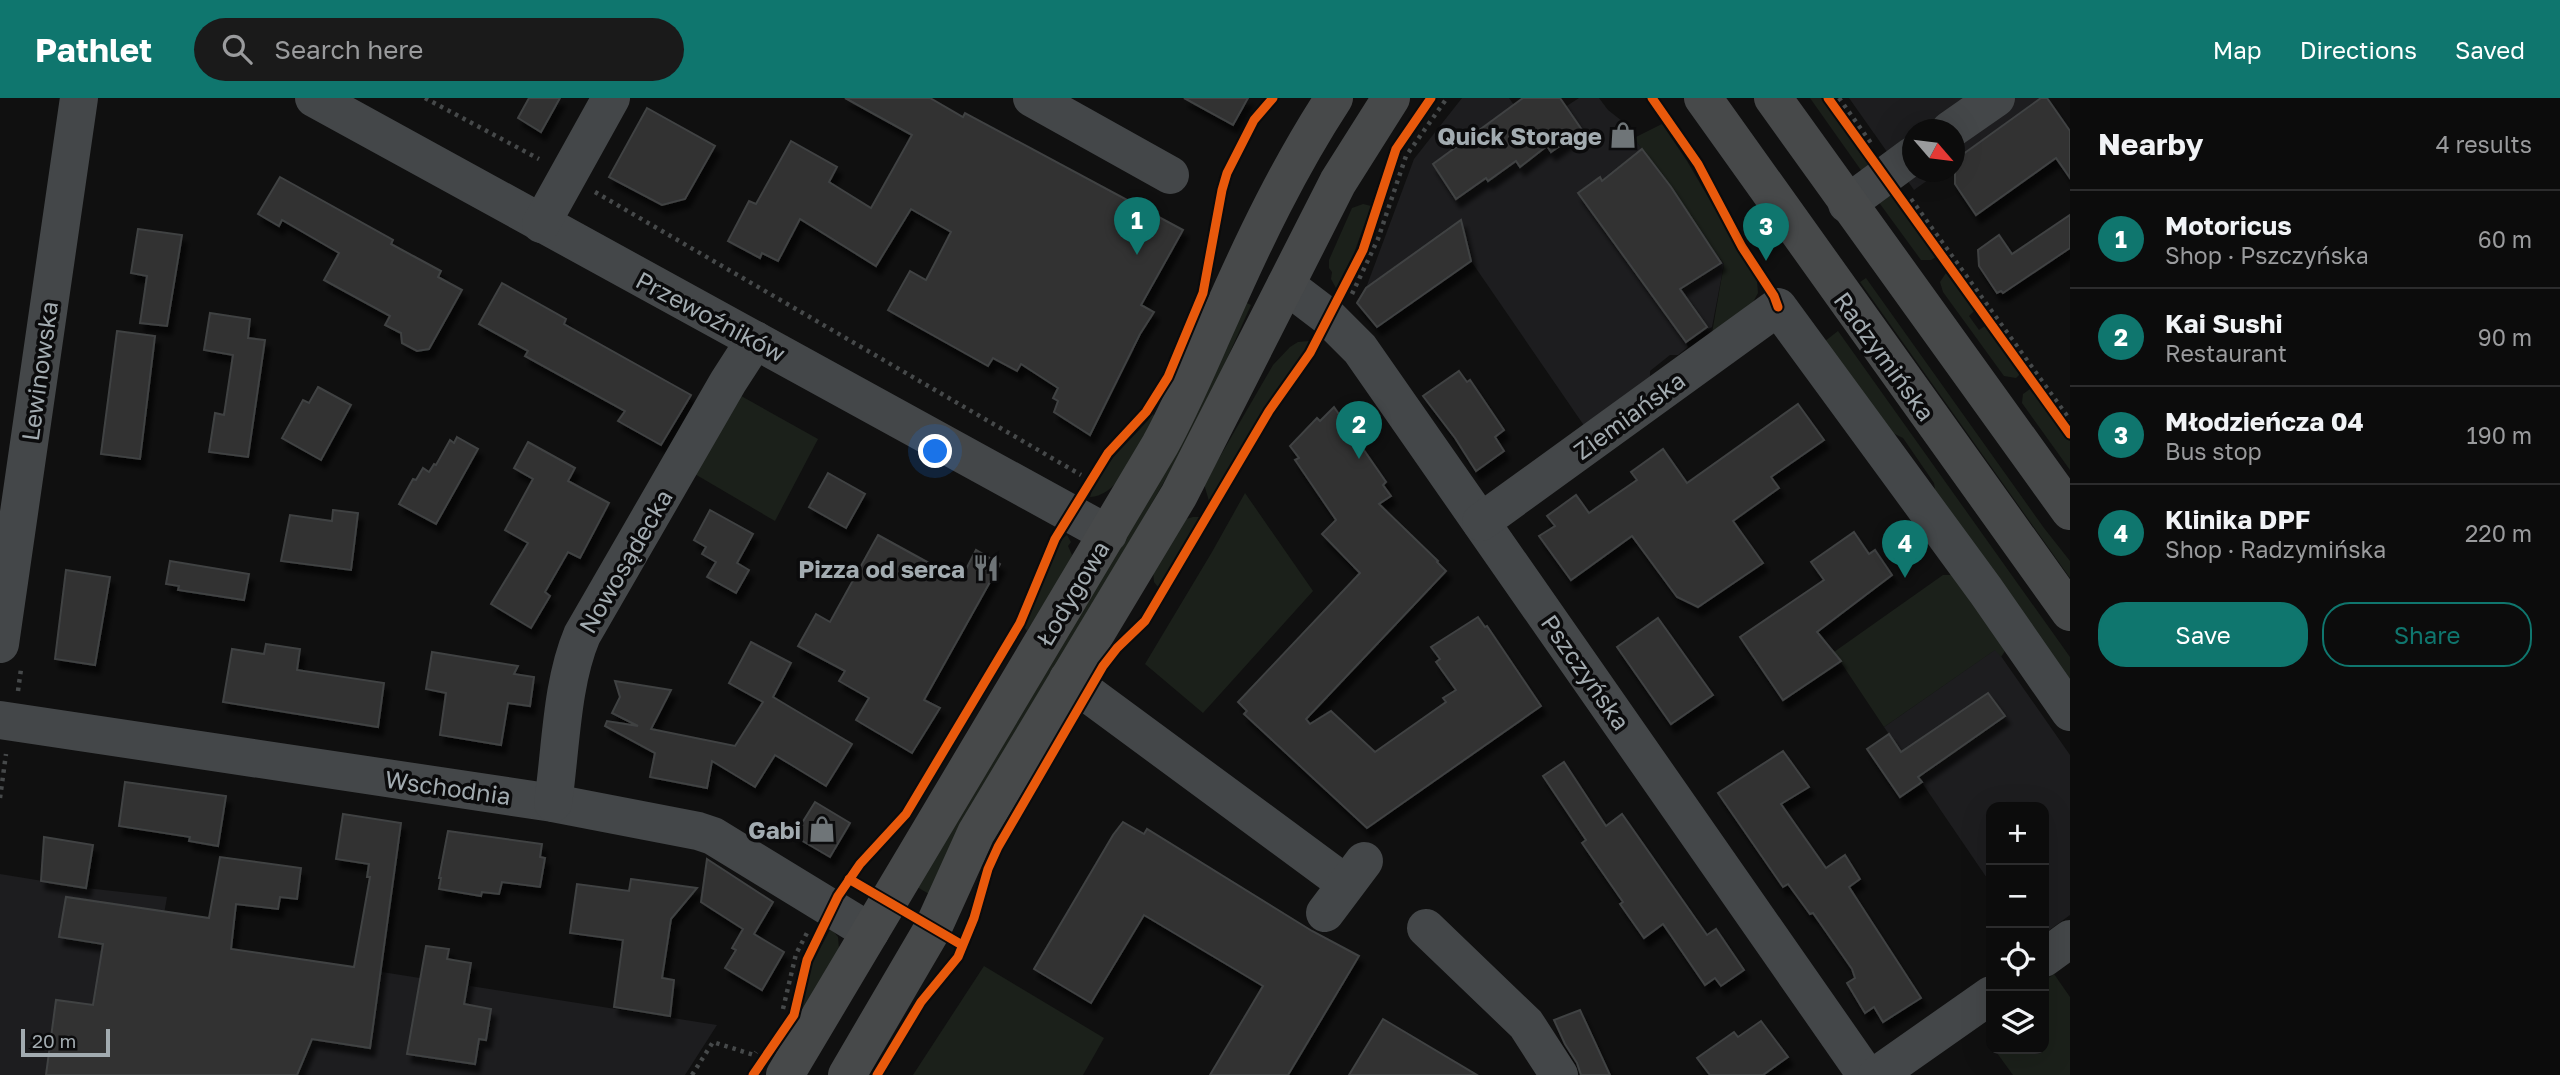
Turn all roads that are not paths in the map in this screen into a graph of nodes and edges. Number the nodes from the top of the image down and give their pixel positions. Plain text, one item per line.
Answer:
1 (79, 98) edge
2 (314, 98) edge
3 (611, 98) edge
4 (1032, 98) edge
5 (1334, 98) edge
6 (1391, 98) edge
7 (1703, 98) edge
8 (1773, 98) edge
9 (1996, 98) edge
10 (1965, 120) edge
11 (1896, 168) edge
12 (1170, 175) dead end
13 (1847, 204) junction
14 (541, 224) junction
15 (1286, 285) junction
16 (755, 340) junction
17 (2070, 511) edge
18 (1480, 522) junction
19 (1108, 534) junction
20 (2070, 612) edge
21 (0, 644) edge
22 (1068, 679) junction
23 (2070, 712) edge
24 (3, 748) edge
25 (553, 803) junction
26 (1345, 886) dead end
27 (1426, 928) dead end
28 (870, 932) junction
29 (2070, 939) edge
30 (2049, 954) edge
31 (903, 981) junction
32 (1986, 999) edge
33 (785, 1075) edge
34 (847, 1075) edge
35 (1559, 1075) edge
36 (1866, 1075) edge
37 (1877, 1075) edge

1 - 21 street, Lewinowska
2 - 14 street, Przewoźników
3 - 14 street
4 - 12 street
5 - 19 main road, Łodygowa
6 - 15 main road, Łodygowa
7 - 20 main road, Radzymińska
8 - 13 main road
9 - 10 street
11 - 13 street
13 - 17 main road
14 - 16 street, Przewoźników
15 - 18 street, Pszczyńska
15 - 22 main road, Łodygowa
16 - 19 street, Przewoźników
16 - 25 street, Nowosądecka
18 - 23 street, Ziemiańska
18 - 36 street, Pszczyńska
19 - 28 main road, Łodygowa
22 - 26 street
22 - 31 main road, Łodygowa
24 - 25 street, Wschodnia
25 - 28 street, Wschodnia
27 - 35 street
28 - 31 main road
28 - 33 main road, Łodygowa
29 - 30 street
31 - 34 main road, Łodygowa
32 - 37 street

